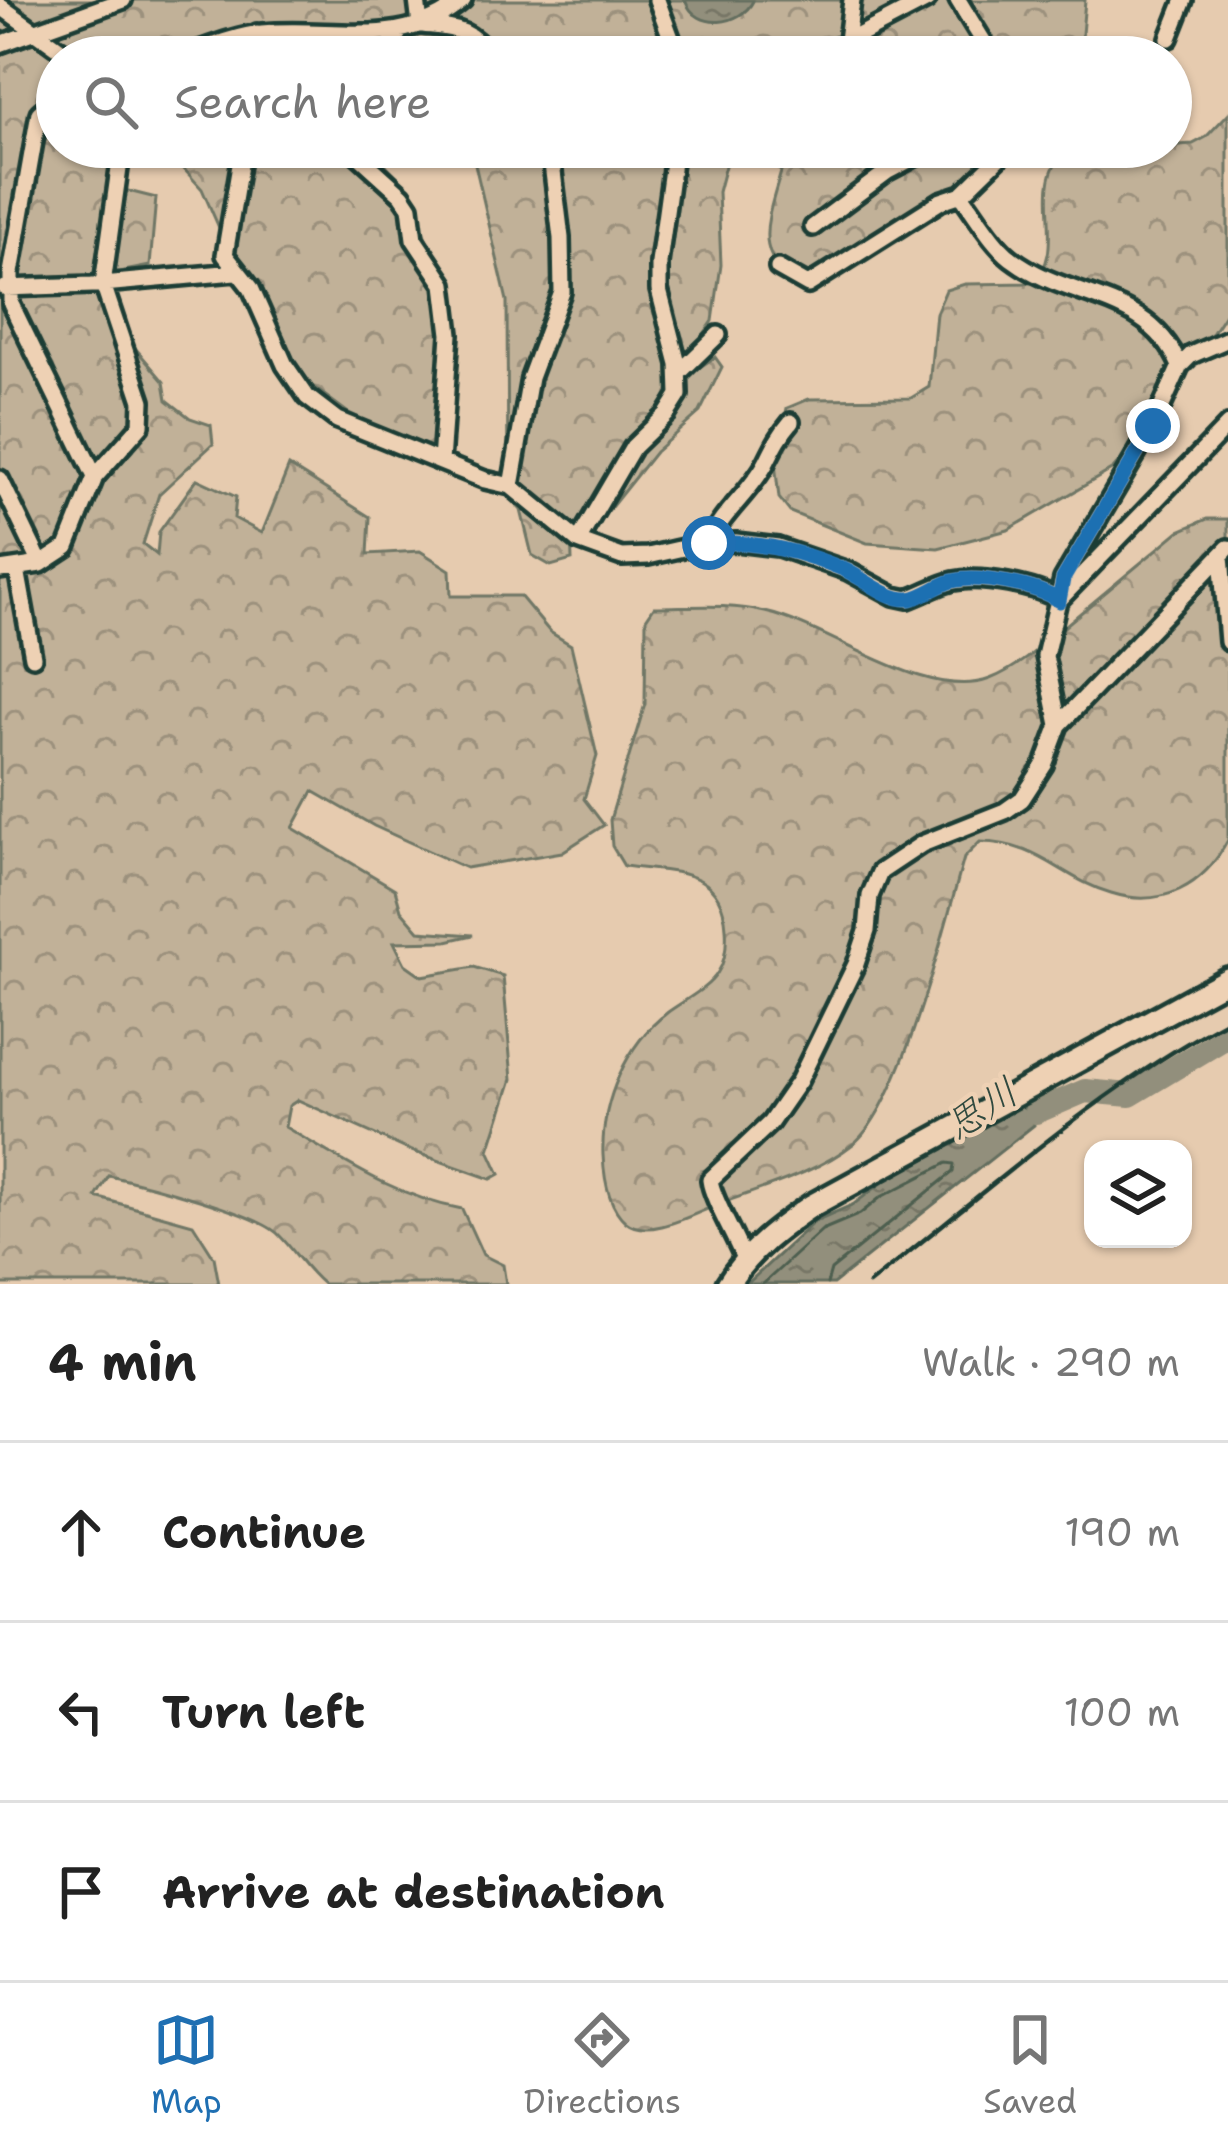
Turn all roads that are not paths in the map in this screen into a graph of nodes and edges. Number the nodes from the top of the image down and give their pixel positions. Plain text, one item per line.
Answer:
1 (123, 0) edge
2 (417, 0) edge
3 (463, 0) edge
4 (657, 0) edge
5 (852, 0) edge
6 (927, 0) edge
7 (958, 0) edge
8 (1184, 0) edge
9 (0, 6) edge
10 (420, 25) junction
11 (401, 30) junction
12 (37, 32) junction
13 (257, 33) joint
14 (42, 36) edge
15 (247, 36) edge
16 (397, 36) edge
17 (476, 36) edge
18 (670, 36) edge
19 (848, 36) edge
20 (857, 36) edge
21 (980, 36) edge
22 (1170, 36) edge
23 (0, 44) edge
24 (36, 133) edge
25 (119, 168) edge
26 (240, 168) edge
27 (373, 168) edge
28 (553, 168) edge
29 (672, 168) edge
30 (886, 168) edge
31 (894, 168) edge
32 (989, 168) edge
33 (888, 171) junction
34 (962, 194) junction
35 (813, 227) dead end
36 (778, 268) dead end
37 (235, 272) junction
38 (103, 284) junction
39 (5, 288) edge
40 (718, 335) dead end
41 (1228, 339) edge
42 (1180, 366) junction
43 (679, 373) junction
44 (791, 422) dead end
45 (1228, 425) edge
46 (442, 462) junction
47 (95, 477) junction
48 (0, 479) edge
49 (511, 486) junction
50 (578, 541) junction
51 (709, 543) junction
52 (1224, 552) edge
53 (41, 564) junction
54 (8, 569) edge
55 (1059, 601) junction
56 (1228, 642) edge
57 (33, 657) dead end
58 (1059, 725) junction
59 (1228, 979) edge
60 (744, 1259) junction
61 (728, 1284) edge

1 - 12 street
2 - 10 street
3 - 10 street
4 - 18 street
5 - 19 street
6 - 20 street
7 - 21 street
8 - 22 street
9 - 12 street
10 - 11 street
10 - 17 street
11 - 13 street
11 - 16 street
12 - 14 street
12 - 23 street
13 - 15 street
24 - 39 street
25 - 38 street
26 - 37 street
27 - 46 street
28 - 49 street
29 - 43 street
30 - 33 street
31 - 33 street
32 - 34 street
33 - 35 street
34 - 36 street
34 - 42 street
37 - 38 street
37 - 46 street
38 - 39 street
38 - 47 street
39 - 47 street
40 - 43 street
41 - 42 street
42 - 55 street
43 - 50 street
44 - 51 street
45 - 55 street
46 - 49 street
47 - 53 street
48 - 53 street
49 - 50 street
50 - 51 street
51 - 55 street
52 - 56 street
52 - 58 street
53 - 54 street
54 - 57 street
55 - 58 street
58 - 60 street
59 - 60 highway
60 - 61 highway

